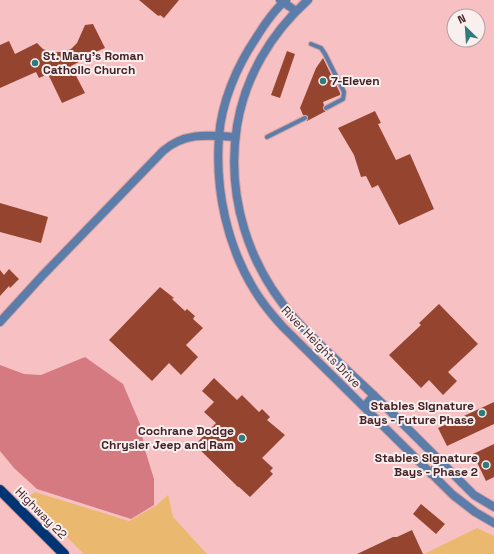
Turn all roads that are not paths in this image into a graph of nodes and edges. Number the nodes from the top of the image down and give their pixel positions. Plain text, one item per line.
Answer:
1 (308, 0) edge
2 (283, 1) edge
3 (296, 11) junction
4 (311, 44) dead end
5 (326, 108) dead end
6 (305, 118) dead end
7 (219, 136) junction
8 (235, 137) junction
9 (267, 137) dead end
10 (273, 292) junction
11 (262, 302) junction
12 (0, 322) edge
13 (374, 395) junction
14 (364, 408) junction
15 (440, 462) junction
16 (431, 474) junction
17 (0, 490) edge
18 (481, 499) junction
19 (494, 507) edge
20 (475, 512) junction
21 (494, 523) edge
22 (64, 554) edge

1 - 3 street, River Heights Drive
2 - 3 street
2 - 7 street, River Heights Drive
3 - 8 street, River Heights Drive
4 - 5 lane
6 - 9 lane
7 - 8 street
7 - 11 street, River Heights Drive
7 - 12 street
8 - 10 street, River Heights Drive
10 - 11 street
10 - 13 street, River Heights Drive
11 - 14 street, River Heights Drive
13 - 14 street
13 - 15 street, River Heights Drive
14 - 16 street, River Heights Drive
15 - 16 street
15 - 18 street, River Heights Drive
16 - 20 street, River Heights Drive
17 - 22 main road, Highway 22
18 - 19 street, River Heights Drive
18 - 20 street
20 - 21 street, River Heights Drive

